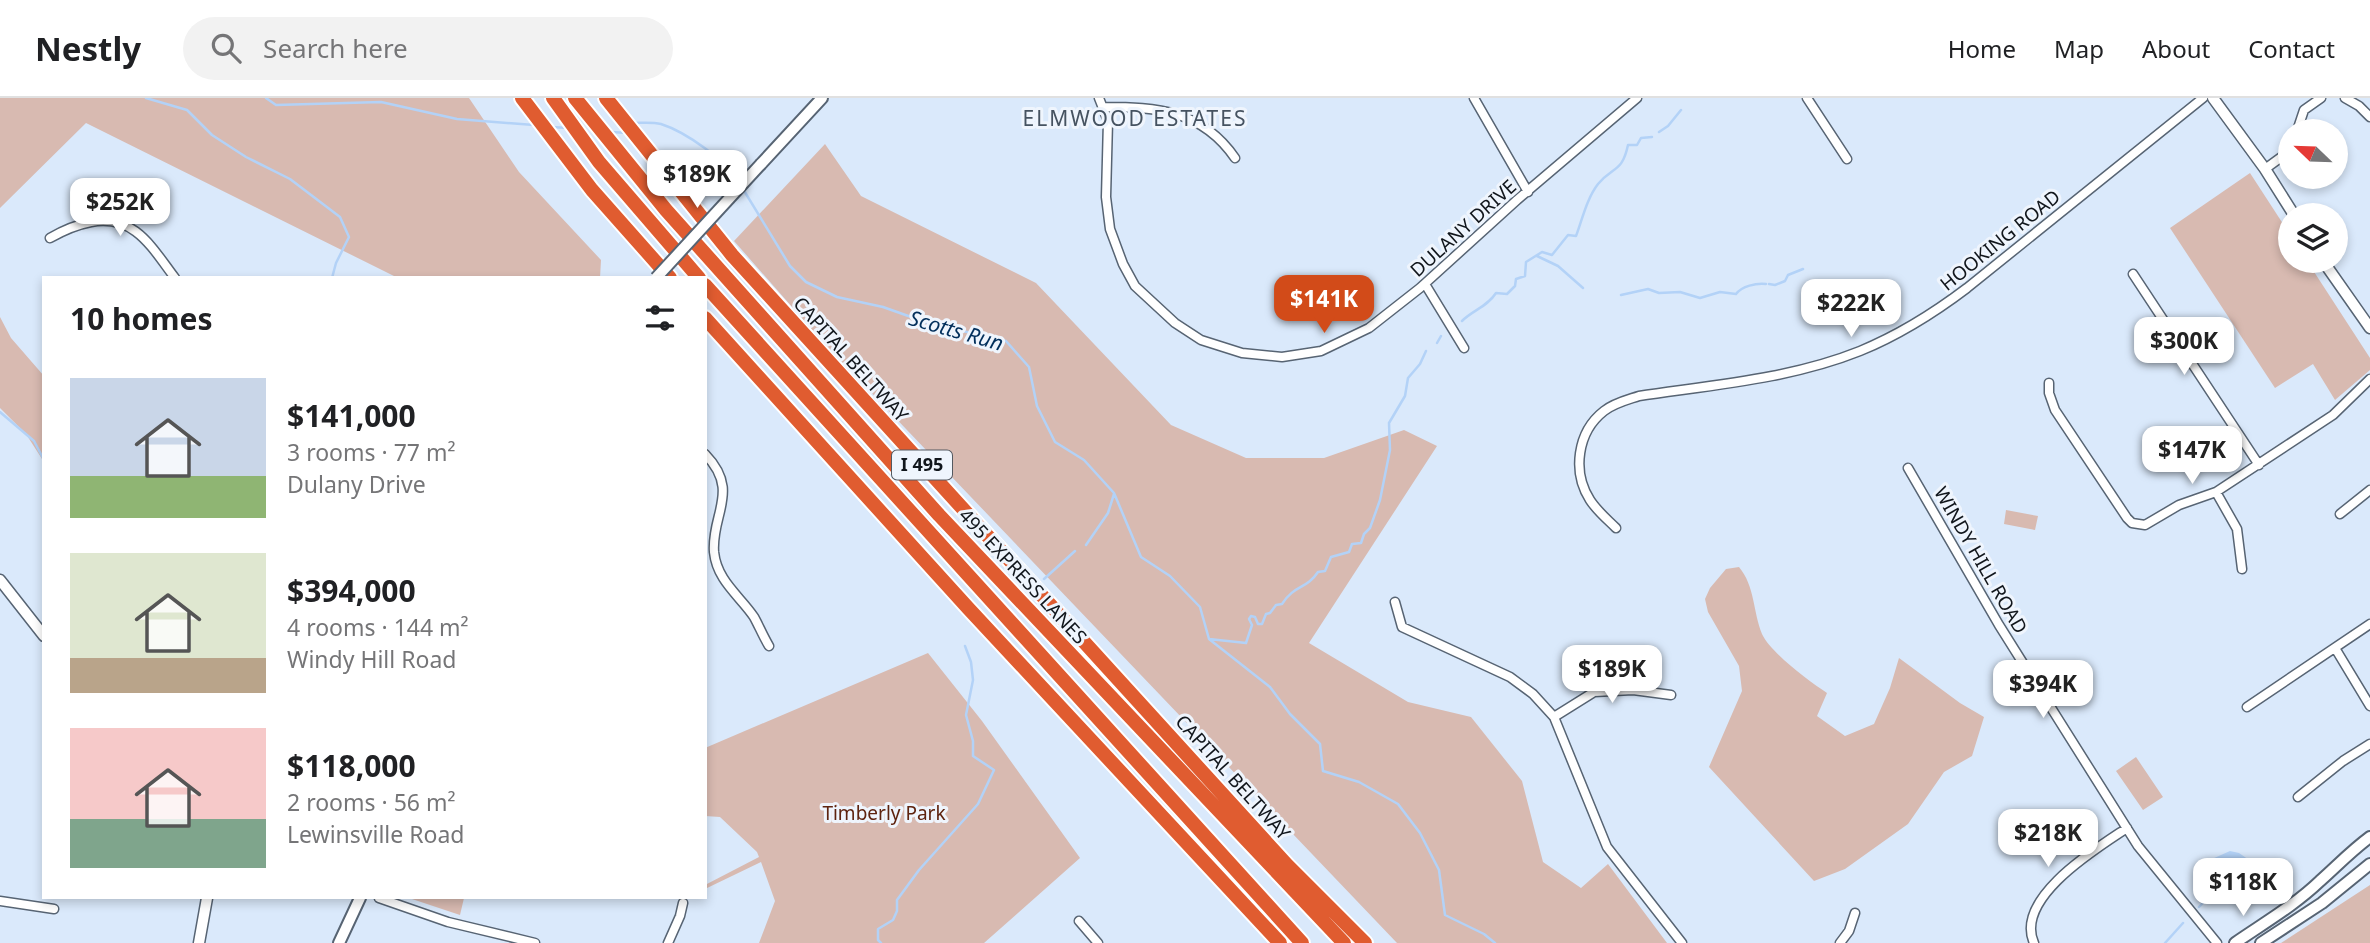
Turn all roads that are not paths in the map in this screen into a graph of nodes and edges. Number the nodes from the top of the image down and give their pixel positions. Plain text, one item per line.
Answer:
1 (575, 98) edge
2 (606, 98) edge
3 (822, 98) edge
4 (1099, 98) edge
5 (1474, 98) edge
6 (1637, 98) edge
7 (1807, 98) edge
8 (2203, 98) edge
9 (2213, 98) edge
10 (2321, 98) edge
11 (2345, 98) edge
12 (525, 101) edge
13 (557, 104) edge
14 (1104, 107) junction
15 (2370, 117) edge
16 (2301, 119) edge
17 (1235, 158) dead end
18 (1847, 159) dead end
19 (2278, 160) edge
20 (2265, 169) junction
21 (1528, 192) junction
22 (2286, 203) edge
23 (50, 238) dead end
24 (2331, 273) edge
25 (2133, 274) dead end
26 (173, 276) edge
27 (658, 276) edge
28 (668, 276) edge
29 (697, 276) edge
30 (1425, 284) junction
31 (707, 287) edge
32 (707, 320) edge
33 (2370, 328) edge
34 (1464, 348) dead end
35 (2370, 379) edge
36 (2049, 383) dead end
37 (707, 456) edge
38 (2259, 465) junction
39 (1909, 468) dead end
40 (2370, 490) edge
41 (2216, 492) junction
42 (2340, 514) dead end
43 (1616, 528) dead end
44 (2242, 569) dead end
45 (0, 580) edge
46 (1395, 602) dead end
47 (2370, 624) edge
48 (42, 633) edge
49 (769, 646) dead end
50 (2335, 648) junction
51 (1671, 695) dead end
52 (2370, 706) edge
53 (2247, 708) dead end
54 (1554, 717) junction
55 (2370, 744) edge
56 (2298, 797) dead end
57 (2127, 828) junction
58 (2370, 838) edge
59 (2370, 864) edge
60 (207, 899) edge
61 (360, 899) edge
62 (382, 899) edge
63 (0, 901) edge
64 (682, 903) dead end
65 (54, 909) dead end
66 (1855, 913) dead end
67 (1079, 921) dead end
68 (493, 932) junction
69 (199, 943) edge
70 (339, 943) edge
71 (491, 943) edge
72 (535, 943) edge
73 (668, 943) edge
74 (1098, 943) edge
75 (1280, 943) edge
76 (1302, 943) edge
77 (1344, 943) edge
78 (1365, 943) edge
79 (1682, 943) edge
80 (1840, 943) edge
81 (2034, 943) edge
82 (2217, 943) edge
83 (2235, 943) edge
84 (2264, 943) edge

1 - 77 highway, 495 EXPRESS LANES
2 - 78 highway, CAPITAL BELTWAY / I 495
3 - 27 main road, bridge
4 - 14 street, DULANY DRIVE
5 - 21 street
6 - 21 street, DULANY DRIVE
7 - 18 street
8 - 43 street, HOOKING ROAD
9 - 20 street
10 - 16 street
11 - 15 street
12 - 28 highway
13 - 29 highway
14 - 17 street
14 - 30 street, DULANY DRIVE
19 - 20 street
20 - 22 street
21 - 30 street, DULANY DRIVE
23 - 26 street
24 - 33 street
25 - 38 street
30 - 34 street
31 - 76 highway, 495 EXPRESS LANES
32 - 75 highway
35 - 38 street
36 - 41 street
37 - 49 street
38 - 41 street
39 - 57 street, WINDY HILL ROAD
40 - 42 street
41 - 44 street
45 - 48 street
46 - 54 street
47 - 50 street
50 - 52 street
50 - 53 street
51 - 54 street
54 - 79 street
55 - 56 street
57 - 81 street
57 - 82 street, WINDY HILL ROAD
58 - 83 main road
59 - 84 main road
60 - 69 street
61 - 70 main road
62 - 68 street
63 - 65 street
64 - 73 street
66 - 80 street
67 - 74 street
68 - 71 street
68 - 72 street

